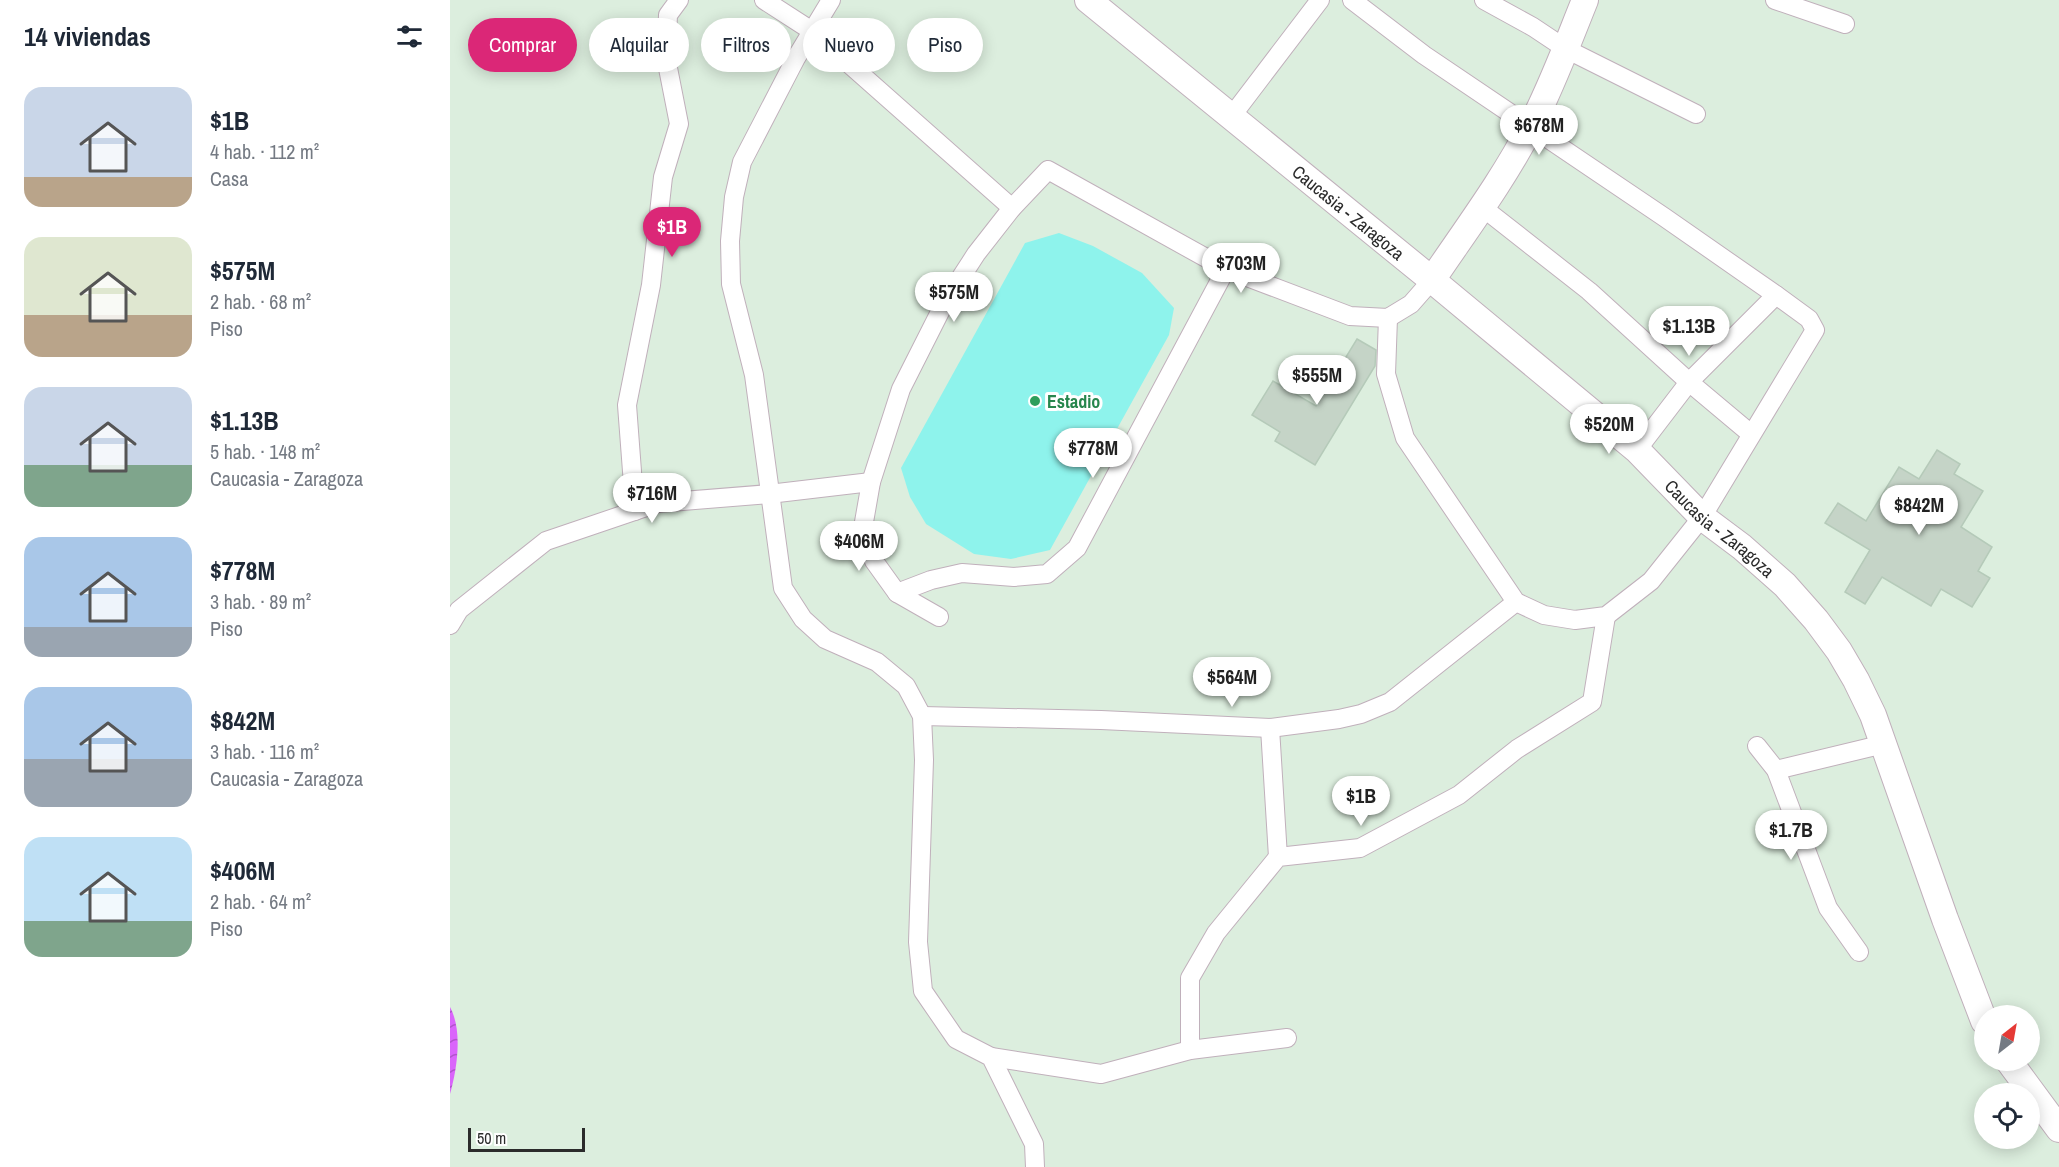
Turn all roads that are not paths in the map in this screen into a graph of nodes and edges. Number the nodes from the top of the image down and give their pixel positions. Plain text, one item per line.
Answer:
1 (679, 0) edge
2 (764, 0) edge
3 (831, 0) edge
4 (1088, 0) edge
5 (1320, 0) edge
6 (1352, 0) edge
7 (1484, 0) edge
8 (1585, 0) edge
9 (1775, 0) edge
10 (1801, 4) edge
11 (820, 18) edge
12 (1845, 24) dead end
13 (803, 25) edge
14 (803, 46) edge
15 (1566, 49) junction
16 (858, 72) edge
17 (1696, 114) dead end
18 (1231, 117) junction
19 (1531, 127) junction
20 (1482, 207) junction
21 (1012, 208) junction
22 (1226, 269) junction
23 (1432, 280) junction
24 (1776, 295) junction
25 (1388, 318) junction
26 (1689, 382) junction
27 (1751, 434) junction
28 (1636, 450) junction
29 (871, 482) junction
30 (769, 494) junction
31 (635, 511) junction
32 (1702, 517) junction
33 (897, 593) junction
34 (1516, 602) junction
35 (1606, 616) junction
36 (939, 617) dead end
37 (450, 625) edge
38 (922, 716) junction
39 (1270, 728) junction
40 (1884, 744) junction
41 (1757, 746) dead end
42 (1776, 770) junction
43 (1278, 857) junction
44 (1859, 952) dead end
45 (1978, 1005) edge
46 (1287, 1038) dead end
47 (1191, 1050) junction
48 (991, 1057) junction
49 (2016, 1071) edge
50 (2059, 1129) edge
51 (1035, 1167) edge

1 - 31 street
2 - 13 street
3 - 11 street
4 - 18 main road, Caucasia - Zaragoza
5 - 18 street
6 - 19 street
7 - 15 street
8 - 15 main road
9 - 10 street
10 - 12 street
14 - 30 street
15 - 17 street
15 - 19 main road
16 - 21 street
18 - 23 main road, Caucasia - Zaragoza
19 - 20 main road
19 - 24 street
20 - 23 main road
20 - 26 street
21 - 22 street
21 - 29 street
22 - 25 street
22 - 33 street
23 - 25 street
23 - 28 main road, Caucasia - Zaragoza
24 - 26 street
24 - 27 street
25 - 34 street
26 - 27 street
26 - 28 street
27 - 32 street
28 - 32 main road, Caucasia - Zaragoza
29 - 30 street
29 - 33 street
30 - 31 street
30 - 38 street
31 - 37 street
32 - 35 street
32 - 40 main road, Caucasia - Zaragoza
33 - 36 street
34 - 35 street
34 - 39 street
35 - 43 street
38 - 39 street
38 - 48 street
39 - 43 street
40 - 42 street
40 - 45 main road, Caucasia - Zaragoza
41 - 42 street
42 - 44 street
43 - 47 street
46 - 47 street
47 - 48 street
48 - 51 street
49 - 50 main road

